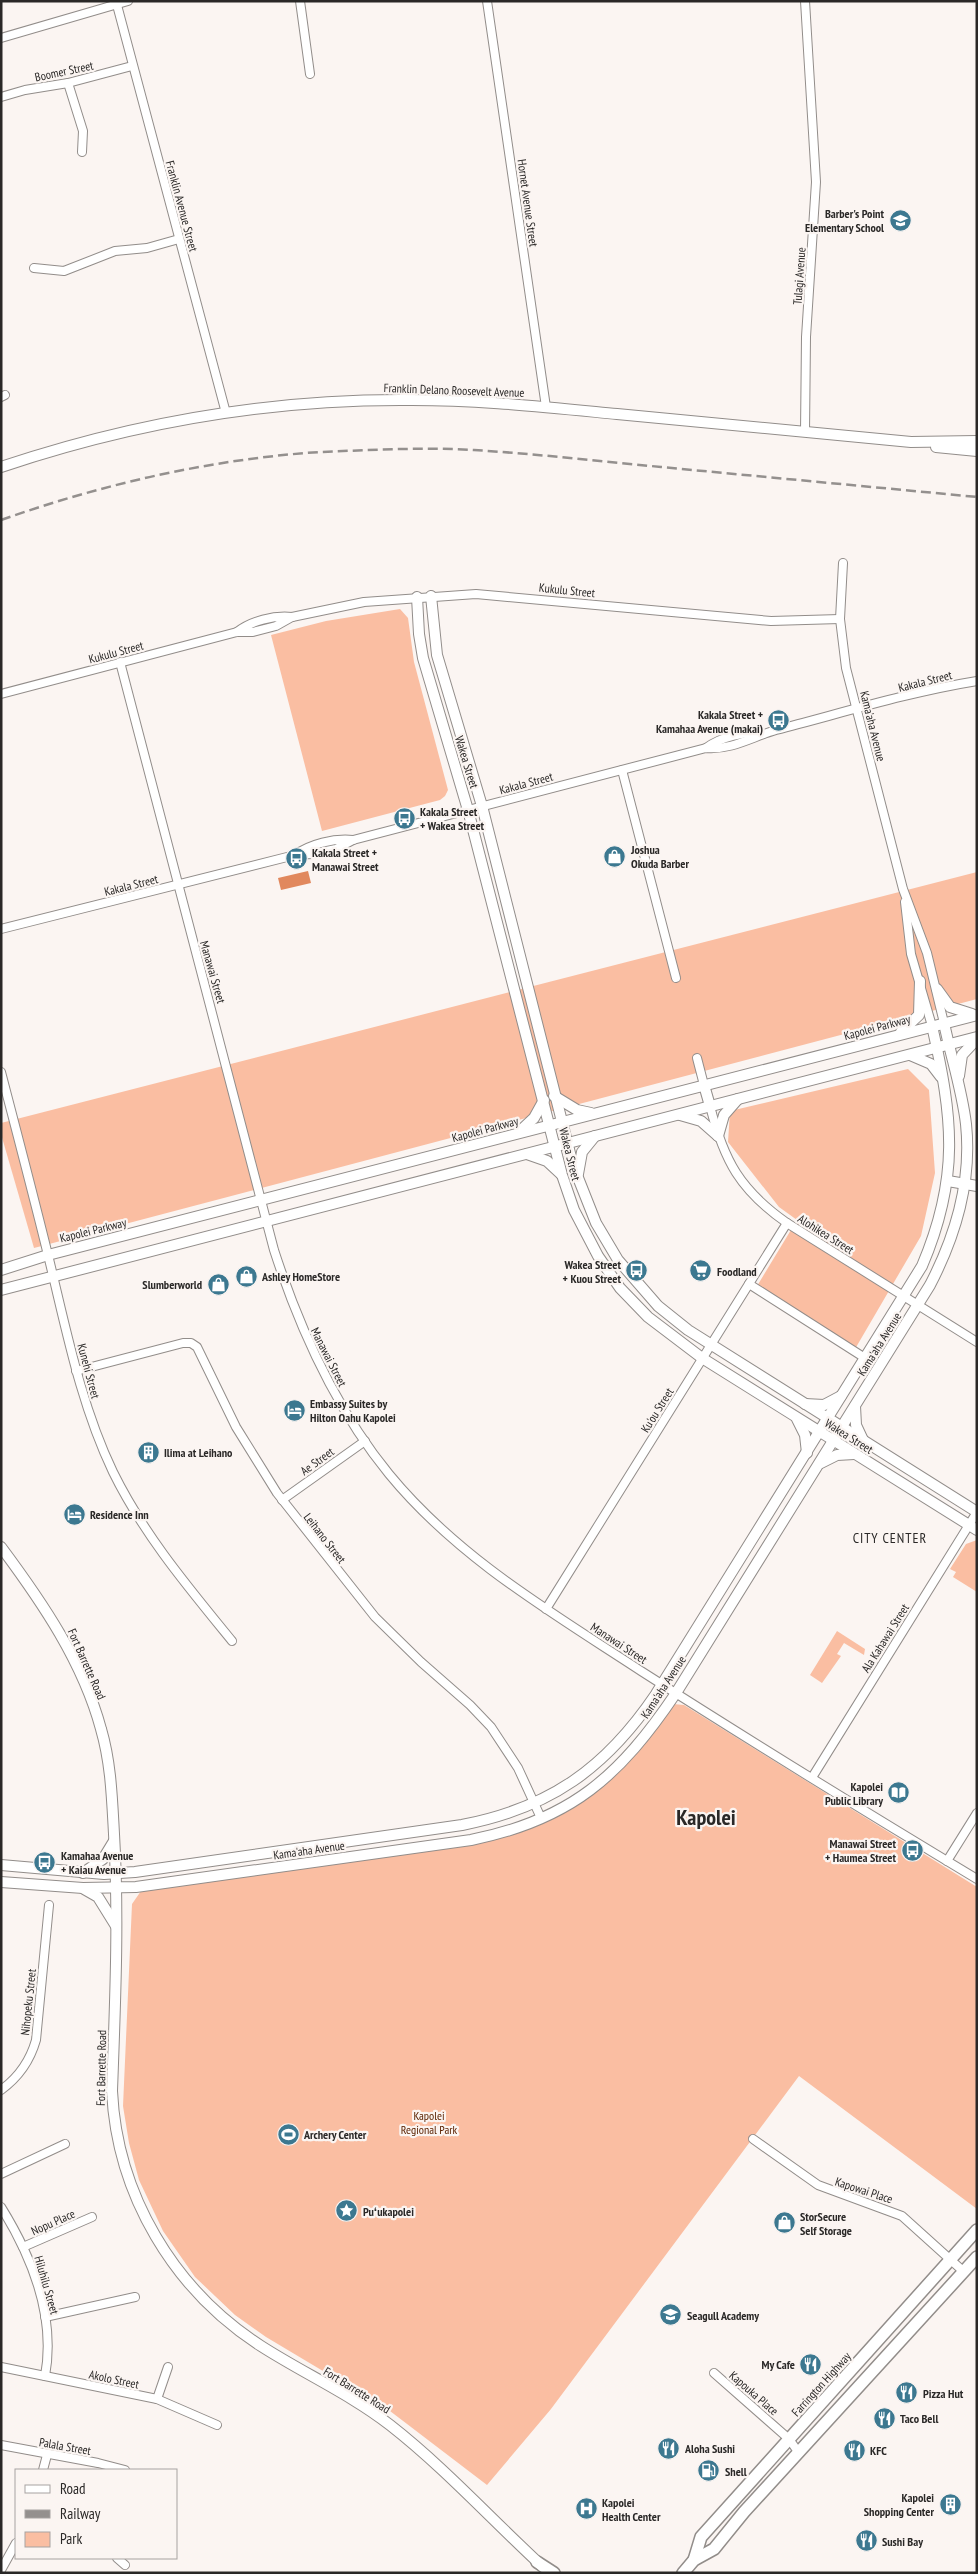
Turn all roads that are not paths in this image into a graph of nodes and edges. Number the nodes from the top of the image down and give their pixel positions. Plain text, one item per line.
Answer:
1 (128, 1) edge
2 (300, 1) edge
3 (487, 1) edge
4 (805, 1) edge
5 (117, 5) junction
6 (1, 38) edge
7 (132, 66) junction
8 (310, 74) dead end
9 (68, 83) junction
10 (1, 97) edge
11 (82, 152) dead end
12 (179, 239) junction
13 (34, 268) dead end
14 (546, 407) junction
15 (226, 414) junction
16 (805, 432) junction
17 (977, 441) edge
18 (911, 442) junction
19 (977, 451) edge
20 (1, 467) edge
21 (843, 563) dead end
22 (432, 596) junction
23 (418, 597) junction
24 (840, 619) junction
25 (120, 662) junction
26 (977, 681) edge
27 (1, 694) edge
28 (856, 710) junction
29 (622, 770) junction
30 (482, 806) junction
31 (468, 810) junction
32 (178, 885) junction
33 (904, 892) junction
34 (1, 929) edge
35 (676, 978) dead end
36 (920, 981) junction
37 (937, 989) junction
38 (976, 1015) edge
39 (944, 1023) junction
40 (932, 1026) junction
41 (898, 1035) junction
42 (977, 1038) edge
43 (948, 1044) junction
44 (937, 1047) junction
45 (909, 1055) junction
46 (697, 1058) dead end
47 (1, 1072) edge
48 (958, 1082) junction
49 (944, 1083) junction
50 (704, 1085) junction
51 (554, 1094) junction
52 (543, 1098) junction
53 (738, 1099) junction
54 (710, 1106) junction
55 (595, 1114) junction
56 (677, 1114) junction
57 (561, 1122) junction
58 (550, 1125) junction
59 (518, 1133) junction
60 (596, 1136) junction
61 (718, 1136) junction
62 (567, 1143) junction
63 (555, 1146) junction
64 (526, 1154) junction
65 (562, 1175) junction
66 (578, 1177) junction
67 (948, 1181) junction
68 (964, 1184) junction
69 (977, 1186) edge
70 (262, 1200) junction
71 (266, 1221) junction
72 (787, 1223) junction
73 (48, 1255) junction
74 (1, 1270) edge
75 (53, 1276) junction
76 (749, 1284) junction
77 (1, 1290) edge
78 (905, 1296) junction
79 (918, 1305) junction
80 (977, 1342) edge
81 (711, 1345) junction
82 (702, 1358) junction
83 (865, 1358) junction
84 (76, 1371) junction
85 (844, 1394) junction
86 (802, 1403) junction
87 (855, 1406) junction
88 (796, 1418) junction
89 (828, 1419) junction
90 (841, 1427) junction
91 (820, 1432) junction
92 (365, 1441) junction
93 (833, 1441) junction
94 (863, 1441) junction
95 (807, 1453) junction
96 (854, 1454) junction
97 (818, 1465) junction
98 (282, 1500) junction
99 (977, 1512) edge
100 (973, 1527) edge
101 (1, 1547) edge
102 (546, 1609) junction
103 (232, 1641) dead end
104 (662, 1684) junction
105 (676, 1693) junction
106 (813, 1776) junction
107 (535, 1804) junction
108 (977, 1813) edge
109 (542, 1818) junction
110 (115, 1840) junction
111 (947, 1861) junction
112 (1, 1865) edge
113 (83, 1873) junction
114 (117, 1873) junction
115 (977, 1879) edge
116 (1, 1882) edge
117 (83, 1888) junction
118 (117, 1888) junction
119 (49, 1905) dead end
120 (116, 1927) junction
121 (1, 2090) edge
122 (753, 2139) dead end
123 (65, 2144) dead end
124 (1, 2174) edge
125 (1, 2207) edge
126 (92, 2217) dead end
127 (977, 2230) edge
128 (23, 2247) junction
129 (977, 2257) edge
130 (950, 2260) junction
131 (963, 2271) junction
132 (135, 2297) dead end
133 (45, 2317) junction
134 (1, 2367) edge
135 (168, 2367) dead end
136 (714, 2373) dead end
137 (45, 2376) junction
138 (157, 2400) junction
139 (217, 2424) dead end
140 (789, 2439) junction
141 (1, 2445) edge
142 (798, 2453) junction
143 (47, 2455) junction
144 (43, 2469) edge
145 (121, 2469) edge
146 (15, 2545) edge
147 (118, 2559) edge
148 (694, 2560) junction
149 (537, 2562) junction
150 (125, 2565) dead end
151 (1, 2570) edge
152 (547, 2573) edge
153 (554, 2573) edge
154 (683, 2573) edge

1 - 5 street
2 - 8 street
3 - 14 street, Hornet Avenue Street
4 - 16 street, Tulagi Avenue
5 - 6 street
5 - 7 street, Franklin Avenue Street
7 - 9 street, Boomer Street
7 - 12 street, Franklin Avenue Street
9 - 10 street, Boomer Street
9 - 11 street
12 - 13 street
12 - 15 street, Franklin Avenue Street
14 - 15 street, Franklin Delano Roosevelt Avenue
14 - 16 street, Franklin Delano Roosevelt Avenue
15 - 20 street, Franklin Delano Roosevelt Avenue
16 - 18 street, Franklin Delano Roosevelt Avenue
17 - 18 street, Franklin Delano Roosevelt Avenue
18 - 19 street, Franklin Delano Roosevelt Avenue
21 - 24 street, Kama'aha Avenue
22 - 23 street, Kukulu Street
22 - 24 street, Kukulu Street
22 - 30 street, Wakea Street
23 - 25 street, Kukulu Street
23 - 31 street, Wakea Street
24 - 28 street, Kama'aha Avenue
25 - 27 street, Kukulu Street
25 - 32 street, Manawai Street
26 - 28 street, Kakala Street
28 - 29 street, Kakala Street
28 - 33 street, Kama'aha Avenue
29 - 30 street, Kakala Street
29 - 35 street
30 - 31 street, Kakala Street
30 - 51 street, Wakea Street
31 - 32 street, Kakala Street
31 - 52 street, Wakea Street
32 - 34 street, Kakala Street
32 - 70 street, Manawai Street
33 - 36 street, Kama'aha Avenue
33 - 37 street, Kama'aha Avenue
36 - 40 street, Kama'aha Avenue
36 - 41 street
37 - 38 street
37 - 39 street, Kama'aha Avenue
38 - 39 street, Kapolei Parkway
39 - 40 street, Kapolei Parkway
39 - 43 street, Kama'aha Avenue
40 - 41 street, Kapolei Parkway
40 - 44 street, Kama'aha Avenue
41 - 50 street, Kapolei Parkway
42 - 43 street
42 - 48 street
43 - 44 street
43 - 48 street, Kama'aha Avenue
44 - 45 street
44 - 49 street, Kama'aha Avenue
45 - 49 street
45 - 53 street
46 - 50 street
47 - 73 street, Kunehi Street
48 - 68 street, Kama'aha Avenue
49 - 67 street, Kama'aha Avenue
50 - 54 street
50 - 55 street, Kapolei Parkway
51 - 55 street
51 - 57 street, Wakea Street
52 - 58 street, Wakea Street
52 - 59 street
53 - 54 street
53 - 61 street
54 - 56 street
54 - 61 street, Alohikea Street
55 - 57 street, Kapolei Parkway
56 - 60 street
56 - 61 street
57 - 58 street, Kapolei Parkway
57 - 62 street, Wakea Street
58 - 59 street, Kapolei Parkway
58 - 63 street, Wakea Street
59 - 70 street, Kapolei Parkway
60 - 62 street
60 - 66 street
61 - 72 street, Alohikea Street
62 - 63 street
62 - 66 street, Wakea Street
63 - 64 street
63 - 65 street, Wakea Street
64 - 65 street
64 - 71 street
65 - 82 street, Wakea Street
66 - 81 street, Wakea Street
67 - 68 street
67 - 78 street, Kama'aha Avenue
68 - 69 street
68 - 79 street, Kama'aha Avenue
70 - 71 street, Manawai Street
70 - 73 street, Kapolei Parkway
71 - 75 street
71 - 92 street, Manawai Street
72 - 76 street, Ku'ou Street
72 - 78 street, Alohikea Street
73 - 74 street, Kapolei Parkway
73 - 75 street, Kunehi Street
75 - 77 street
75 - 84 street, Kunehi Street
76 - 81 street, Ku'ou Street
76 - 83 street
78 - 79 street, Alohikea Street
78 - 83 street, Kama'aha Avenue
79 - 80 street, Alohikea Street
79 - 87 street, Kama'aha Avenue
81 - 82 street, Ku'ou Street
81 - 86 street, Wakea Street
82 - 88 street, Wakea Street
82 - 102 street, Ku'ou Street
83 - 85 street, Kama'aha Avenue
84 - 98 street, Leihano Street
84 - 103 street, Kunehi Street
85 - 86 street
85 - 89 street, Kama'aha Avenue
86 - 89 street, Wakea Street
87 - 90 street, Kama'aha Avenue
87 - 94 street
88 - 91 street, Wakea Street
88 - 95 street
89 - 90 street, Wakea Street
89 - 91 street, Kama'aha Avenue
90 - 93 street, Kama'aha Avenue
90 - 94 street, Wakea Street
91 - 93 street, Wakea Street
91 - 95 street, Kama'aha Avenue
92 - 98 street, Ae Street
92 - 102 street, Manawai Street
93 - 96 street, Wakea Street
93 - 97 street, Kama'aha Avenue
94 - 99 street, Wakea Street
95 - 104 street, Kama'aha Avenue
96 - 97 street
96 - 100 street, Wakea Street
97 - 105 street, Kama'aha Avenue
98 - 107 street, Leihano Street
99 - 100 street, Ala Kahawai Street
100 - 106 street, Ala Kahawai Street
101 - 110 street, Fort Barrette Road
102 - 104 street, Manawai Street
104 - 105 street, Manawai Street
104 - 107 street, Kama'aha Avenue
105 - 106 street, Manawai Street
105 - 109 street, Kama'aha Avenue
106 - 111 street, Manawai Street
107 - 109 street, Leihano Street
107 - 114 street, Kama'aha Avenue
108 - 111 street
109 - 118 street, Kama'aha Avenue
110 - 113 street
110 - 114 street, Fort Barrette Road
111 - 115 street, Manawai Street
112 - 113 street, Kama'aha Avenue
113 - 114 street, Kama'aha Avenue
114 - 118 street, Fort Barrette Road
116 - 117 street, Kama'aha Avenue
117 - 118 street, Kama'aha Avenue
117 - 120 street
118 - 120 street, Fort Barrette Road
119 - 121 street, Nihopeku Street
120 - 149 street, Fort Barrette Road
122 - 130 street, Kapowai Place
123 - 124 street
125 - 128 street, Hiluhilu Street
126 - 128 street, Nopu Place
127 - 130 main road, Farrington Highway
128 - 133 street, Hiluhilu Street
129 - 131 main road, Farrington Highway
130 - 131 street, Kapowai Place
130 - 140 main road, Farrington Highway
131 - 142 main road, Farrington Highway
132 - 133 street
133 - 137 street, Hiluhilu Street
134 - 137 street, Akolo Street
135 - 138 street
136 - 140 street, Kapouka Place
137 - 138 street, Akolo Street
138 - 139 street, Akolo Street
140 - 142 street, Kapouka Place
140 - 148 main road, Farrington Highway
141 - 143 street, Palala Street
142 - 148 main road, Farrington Highway
143 - 144 street
143 - 145 street, Palala Street
146 - 151 street
147 - 150 street
148 - 154 main road, Farrington Highway
149 - 152 main road
149 - 153 main road

